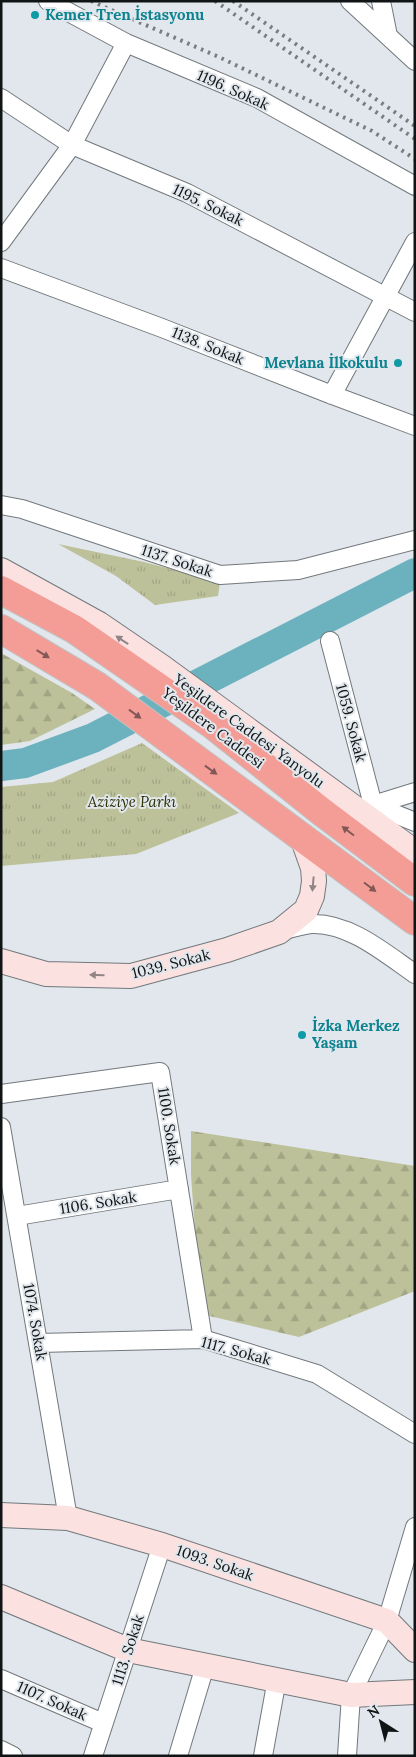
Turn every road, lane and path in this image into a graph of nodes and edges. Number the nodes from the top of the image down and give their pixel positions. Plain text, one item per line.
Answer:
1 (48, 1) edge
2 (350, 1) edge
3 (381, 1) edge
4 (388, 36) junction
5 (126, 43) junction
6 (415, 61) edge
7 (1, 98) edge
8 (72, 145) junction
9 (415, 186) edge
10 (1, 242) edge
11 (415, 242) edge
12 (1, 268) edge
13 (386, 296) junction
14 (415, 312) edge
15 (332, 396) junction
16 (415, 426) edge
17 (1, 505) edge
18 (415, 540) edge
19 (1, 570) edge
20 (1, 590) edge
21 (1, 629) edge
22 (330, 641) dead end
23 (156, 674) junction
24 (224, 723) junction
25 (415, 792) edge
26 (373, 805) junction
27 (415, 822) edge
28 (302, 837) junction
29 (415, 852) edge
30 (415, 882) edge
31 (309, 917) junction
32 (415, 921) edge
33 (1, 961) edge
34 (415, 974) edge
35 (1, 1094) edge
36 (1, 1127) edge
37 (179, 1189) junction
38 (7, 1193) edge
39 (17, 1216) junction
40 (204, 1339) junction
41 (39, 1343) junction
42 (415, 1434) edge
43 (1, 1515) edge
44 (68, 1518) junction
45 (415, 1527) edge
46 (162, 1545) junction
47 (1, 1598) edge
48 (387, 1621) junction
49 (128, 1650) junction
50 (415, 1650) edge
51 (205, 1666) junction
52 (1, 1679) edge
53 (277, 1679) junction
54 (415, 1692) edge
55 (351, 1694) junction
56 (103, 1723) junction
57 (1, 1750) edge
58 (13, 1756) edge
59 (93, 1756) edge
60 (178, 1756) edge
61 (263, 1756) edge
62 (347, 1756) edge

1 - 5 street, 1196. Sokak
2 - 4 street
3 - 4 street
4 - 6 street
5 - 8 street
5 - 9 street, 1196. Sokak
7 - 8 street, 1195. Sokak
8 - 10 street
8 - 13 street, 1195. Sokak
11 - 13 street
12 - 15 street, 1138. Sokak
13 - 14 street, 1195. Sokak
13 - 15 street
15 - 16 street, 1138. Sokak
17 - 18 street, 1137. Sokak
23 -> 19 main road, Yeşildere Caddesi Yanyolu
20 - 23 highway, Yeşildere Caddesi
21 -> 28 highway
22 - 26 street, 1059. Sokak
23 - 24 highway, Yeşildere Caddesi
24 - 29 main road, Yeşildere Caddesi Yanyolu
30 -> 24 highway, Yeşildere Caddesi
25 - 26 street
26 - 27 street
28 -> 31 main road
28 -> 32 highway
31 -> 33 main road, 1039. Sokak
31 - 34 street
35 - 37 street, 1100. Sokak
36 - 38 street, 1074. Sokak
37 - 39 street, 1106. Sokak
37 - 40 street, 1100. Sokak
38 - 39 street, 1074. Sokak
39 - 41 street, 1074. Sokak
40 - 41 street, 1117. Sokak
40 - 42 street, 1117. Sokak
41 - 44 street, 1074. Sokak
43 - 44 main road, 1093. Sokak
44 - 46 main road, 1093. Sokak
45 - 48 street
46 - 48 main road, 1093. Sokak
46 - 49 street, 1113. Sokak
47 - 49 main road
48 - 50 main road, 1093. Sokak
48 - 55 street
49 - 51 main road
49 - 56 street, 1113. Sokak
51 - 53 main road
51 - 60 street
52 - 56 street, 1107. Sokak
53 - 55 main road
53 - 61 street
54 - 55 main road
55 - 62 street
56 - 59 street, 1113. Sokak
57 - 58 street

